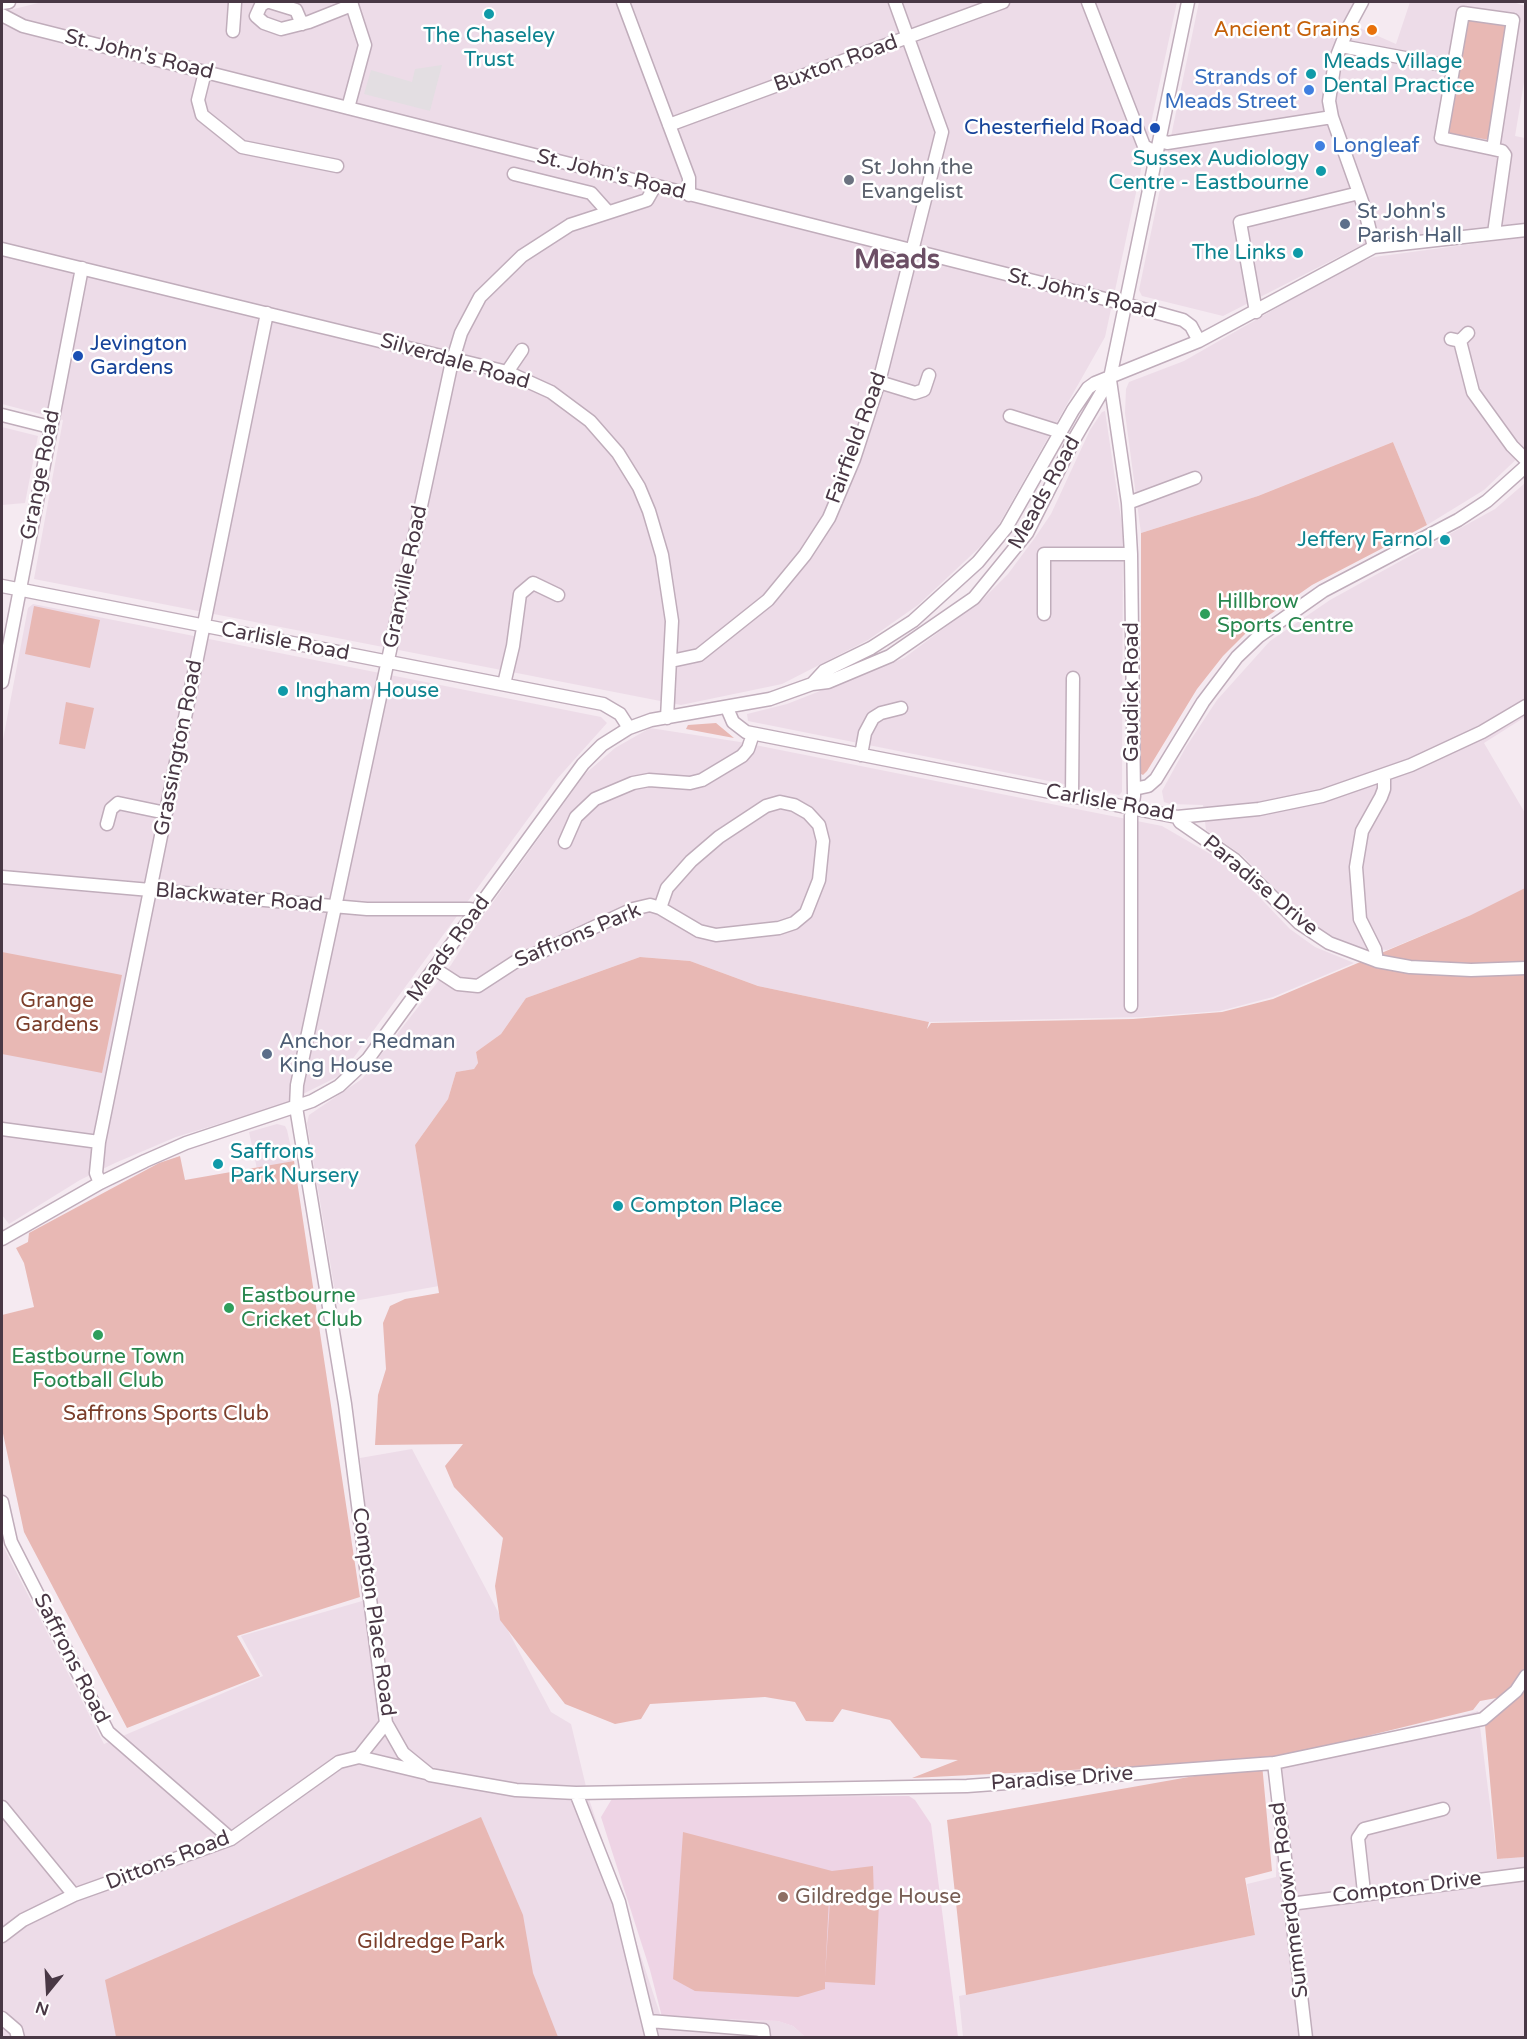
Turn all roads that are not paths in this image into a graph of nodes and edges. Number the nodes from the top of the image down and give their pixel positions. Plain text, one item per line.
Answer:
1 (9, 2) edge
2 (268, 2) edge
3 (623, 2) edge
4 (895, 2) edge
5 (1002, 2) edge
6 (1088, 2) edge
7 (1188, 2) edge
8 (1362, 2) edge
9 (2, 3) edge
10 (235, 3) dead end
11 (351, 3) edge
12 (256, 16) junction
13 (234, 17) junction
14 (5, 20) edge
15 (302, 24) junction
16 (233, 31) dead end
17 (909, 38) junction
18 (1341, 46) junction
19 (1453, 67) junction
20 (205, 72) junction
21 (348, 108) junction
22 (1332, 117) junction
23 (669, 125) junction
24 (1160, 140) junction
25 (1493, 149) junction
26 (1157, 153) junction
27 (337, 166) dead end
28 (514, 174) dead end
29 (655, 186) junction
30 (1359, 193) junction
31 (689, 195) junction
32 (608, 212) junction
33 (1526, 230) edge
34 (1494, 233) junction
35 (1374, 247) junction
36 (2, 249) edge
37 (912, 250) junction
38 (82, 268) junction
39 (1125, 304) junction
40 (1256, 312) junction
41 (267, 313) junction
42 (1460, 338) dead end
43 (1200, 341) junction
44 (522, 350) dead end
45 (453, 358) junction
46 (507, 372) junction
47 (929, 375) dead end
48 (1110, 378) junction
49 (879, 382) junction
50 (2, 415) edge
51 (1010, 416) dead end
52 (50, 428) junction
53 (1061, 432) junction
54 (1526, 460) edge
55 (1526, 466) edge
56 (1195, 478) dead end
57 (1128, 502) junction
58 (1131, 554) junction
59 (2, 586) edge
60 (20, 590) junction
61 (558, 595) dead end
62 (1044, 614) dead end
63 (204, 626) junction
64 (671, 661) junction
65 (389, 662) junction
66 (1072, 678) dead end
67 (2, 682) edge
68 (504, 684) junction
69 (813, 684) junction
70 (1526, 706) edge
71 (727, 708) junction
72 (901, 708) dead end
73 (666, 718) junction
74 (629, 728) junction
75 (753, 734) junction
76 (861, 755) junction
77 (1384, 776) junction
78 (1134, 789) junction
79 (1072, 797) junction
80 (1133, 809) junction
81 (166, 813) junction
82 (1177, 816) junction
83 (107, 824) dead end
84 (565, 842) dead end
85 (2, 877) edge
86 (150, 890) junction
87 (336, 906) junction
88 (660, 908) junction
89 (477, 912) junction
90 (1377, 961) junction
91 (1526, 968) edge
92 (435, 969) junction
93 (1131, 1006) dead end
94 (296, 1107) junction
95 (2, 1129) edge
96 (99, 1142) junction
97 (100, 1183) junction
98 (2, 1239) edge
99 (2, 1502) edge
100 (1526, 1676) edge
101 (386, 1723) junction
102 (359, 1757) junction
103 (1274, 1763) junction
104 (430, 1774) junction
105 (576, 1793) junction
106 (2, 1807) edge
107 (1443, 1809) dead end
108 (231, 1839) junction
109 (1526, 1874) edge
110 (1364, 1892) junction
111 (74, 1895) junction
112 (1290, 1904) junction
113 (2, 1936) edge
114 (2, 2018) edge
115 (649, 2021) junction
116 (18, 2037) edge
117 (652, 2037) edge
118 (764, 2037) edge
119 (1306, 2037) edge

1 - 9 street
2 - 12 street
2 - 15 street
3 - 23 street
4 - 17 street, Fairfield Road
5 - 17 street, Buxton Road
6 - 26 street
7 - 24 street
8 - 18 street
10 - 13 street
11 - 15 street
11 - 21 street
12 - 13 street
12 - 15 street
13 - 16 street
14 - 20 street, St. John's Road
17 - 23 street, Buxton Road
17 - 37 street, Fairfield Road
18 - 19 street
18 - 22 street
19 - 25 street
19 - 25 street
20 - 21 street, St. John's Road
20 - 27 street
21 - 29 street, St. John's Road
22 - 24 street
22 - 30 street
23 - 31 street
24 - 26 street
25 - 34 street
26 - 39 street
28 - 32 street
29 - 31 street, St. John's Road
29 - 32 street, Granville Road
30 - 35 street
30 - 40 street
31 - 37 street, St. John's Road
32 - 45 street, Granville Road
33 - 34 street, Meads Road
34 - 35 street, Meads Road
35 - 40 street, Meads Road
36 - 38 street, Silverdale Road
37 - 39 street, St. John's Road
37 - 49 street, Fairfield Road
38 - 41 street, Silverdale Road
38 - 52 street, Grange Road
39 - 43 street, St. John's Road
39 - 48 street
40 - 43 street, Meads Road
41 - 45 street, Silverdale Road
41 - 63 street, Grassington Road
42 - 54 street
43 - 48 street, Meads Road
44 - 46 street
45 - 46 street, Silverdale Road
45 - 65 street, Granville Road
46 - 64 street, Silverdale Road
47 - 49 street
48 - 53 street, Meads Road
48 - 57 street, Gaudick Road
48 - 69 street, Meads Road
49 - 64 street, Fairfield Road
50 - 52 street
51 - 53 street
52 - 60 street, Grange Road
53 - 69 street, Meads Road
55 - 78 street
56 - 57 street
57 - 58 street, Gaudick Road
58 - 62 street
58 - 78 street, Gaudick Road
59 - 60 street, Carlisle Road
60 - 63 street, Carlisle Road
60 - 67 street, Grange Road
61 - 68 street
63 - 65 street, Carlisle Road
63 - 81 street, Grassington Road
64 - 73 street, Silverdale Road
65 - 68 street, Carlisle Road
65 - 87 street, Granville Road
66 - 79 street
68 - 74 street, Carlisle Road
69 - 71 street, Meads Road
70 - 77 street, Carlisle Road
71 - 73 street, Meads Road
71 - 75 street, Carlisle Road
72 - 76 street
73 - 74 street, Meads Road
74 - 89 street, Meads Road
75 - 76 street, Carlisle Road
75 - 84 street
76 - 79 street, Carlisle Road
77 - 82 street, Carlisle Road
77 - 90 street
78 - 80 street, Gaudick Road
79 - 80 street, Carlisle Road
80 - 82 street, Carlisle Road
80 - 93 street, Gaudick Road
81 - 83 street
81 - 86 street, Grassington Road
82 - 90 street, Paradise Drive
85 - 86 street, Blackwater Road
86 - 87 street, Blackwater Road
86 - 96 street, Grassington Road
87 - 89 street, Blackwater Road
87 - 94 street, Granville Road
88 - 88 street, Saffrons Park
88 - 92 street, Saffrons Park
89 - 92 street, Meads Road
90 - 91 street, Paradise Drive
92 - 94 street, Meads Road
94 - 97 street, Meads Road
94 - 101 street, Compton Place Road
95 - 96 street
96 - 97 street, Grassington Road
97 - 98 street, Meads Road
99 - 108 street, Saffrons Road
100 - 103 street, Paradise Drive
101 - 102 street
101 - 104 street, Compton Place Road
102 - 104 street
102 - 108 street, Dittons Road
103 - 105 street, Paradise Drive
103 - 112 street, Summerdown Road
104 - 105 street, Compton Place Road
105 - 115 street
106 - 111 street
107 - 110 street
108 - 111 street, Dittons Road
109 - 110 street, Compton Drive
110 - 112 street, Compton Drive
111 - 113 street, Dittons Road
112 - 119 street, Summerdown Road
114 - 116 street
115 - 117 street
115 - 118 street

